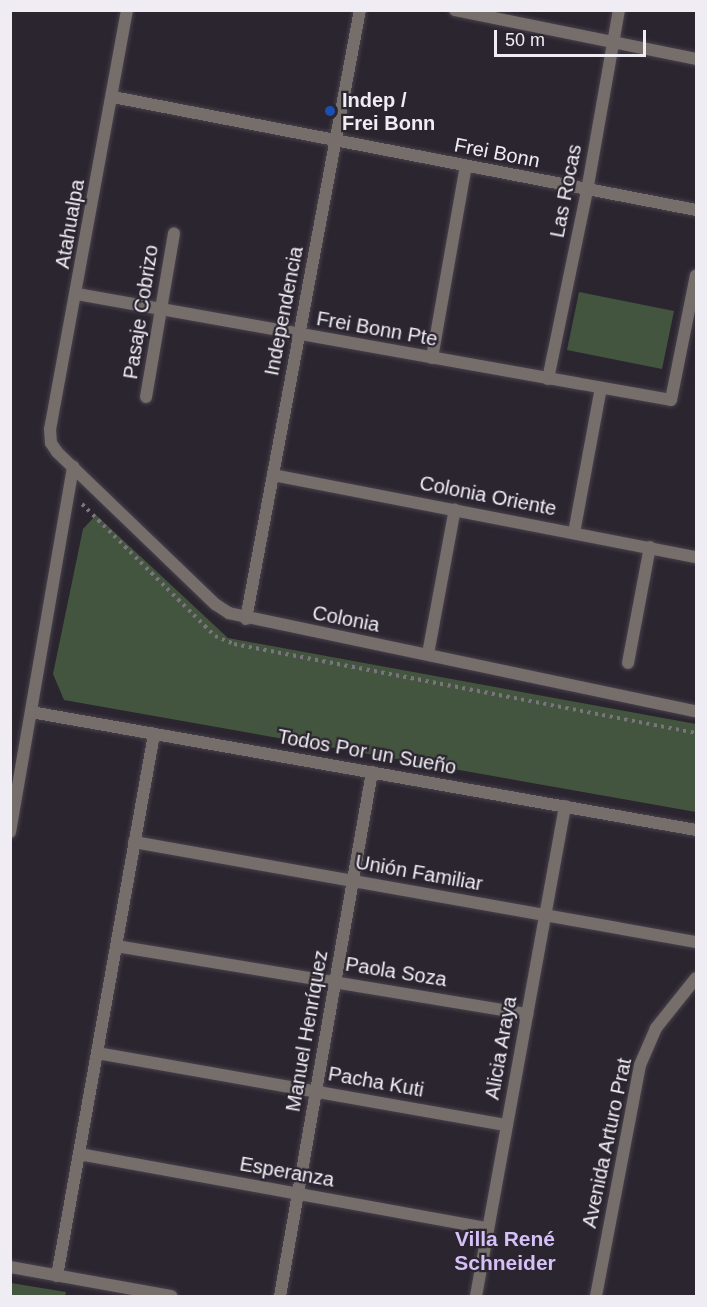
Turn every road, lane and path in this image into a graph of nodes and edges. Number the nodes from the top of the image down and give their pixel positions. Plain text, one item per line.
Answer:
1 (127, 10) edge
2 (360, 10) edge
3 (455, 10) edge
4 (618, 10) edge
5 (613, 41) junction
6 (696, 58) edge
7 (113, 97) junction
8 (337, 141) junction
9 (466, 166) junction
10 (587, 191) junction
11 (696, 210) edge
12 (174, 233) dead end
13 (696, 275) edge
14 (77, 294) junction
15 (163, 309) junction
16 (298, 335) junction
17 (432, 358) junction
18 (548, 379) junction
19 (601, 388) junction
20 (146, 398) dead end
21 (51, 443) joint
22 (73, 466) junction
23 (273, 475) junction
24 (455, 509) junction
25 (574, 533) junction
26 (650, 547) junction
27 (696, 556) edge
28 (246, 620) junction
29 (428, 654) junction
30 (628, 663) dead end
31 (696, 711) edge
32 (31, 712) junction
33 (154, 734) junction
34 (372, 772) junction
35 (565, 806) junction
36 (696, 830) edge
37 (10, 832) edge
38 (134, 842) junction
39 (353, 881) junction
40 (545, 915) junction
41 (696, 942) edge
42 (116, 946) junction
43 (696, 978) edge
44 (335, 982) junction
45 (527, 1014) junction
46 (97, 1053) junction
47 (316, 1091) junction
48 (507, 1125) junction
49 (79, 1154) junction
50 (298, 1194) junction
51 (488, 1228) junction
52 (10, 1267) edge
53 (57, 1276) junction
54 (171, 1296) edge
55 (280, 1296) edge
56 (476, 1296) edge
57 (596, 1296) edge

1 - 7 street, Atahualpa
2 - 8 street, Independencia
3 - 5 street
4 - 5 street, Las Rocas
5 - 6 street
5 - 10 street, Las Rocas
7 - 8 street, Frei Bonn
7 - 14 street, Atahualpa
8 - 9 street, Frei Bonn
8 - 16 street, Independencia
9 - 10 street, Frei Bonn
9 - 17 street
10 - 11 street, Frei Bonn
10 - 18 street, Las Rocas
12 - 15 street, Pasaje Cobrizo
13 - 19 street, Frei Bonn Pte
14 - 15 street, Frei Bonn Pte
14 - 21 street, Atahualpa
15 - 16 street, Frei Bonn Pte
15 - 20 street, Pasaje Cobrizo
16 - 17 street, Frei Bonn Pte
16 - 23 street, Independencia
17 - 18 street, Frei Bonn Pte
18 - 19 street, Frei Bonn Pte
19 - 25 street
21 - 22 street, Colonia
22 - 28 street, Colonia
22 - 32 street
23 - 24 street, Colonia Oriente
23 - 28 street, Independencia
24 - 25 street, Colonia Oriente
24 - 29 street
25 - 26 street, Colonia Oriente
26 - 27 street, Colonia Oriente
26 - 30 street
28 - 29 street, Colonia
29 - 31 street, Colonia
32 - 33 street, Todos Por un Sueño
32 - 37 street
33 - 34 street, Todos Por un Sueño
33 - 38 street
34 - 35 street, Todos Por un Sueño
34 - 39 street, Manuel Henríquez
35 - 36 street, Todos Por un Sueño
35 - 40 street, Alicia Araya
38 - 39 street, Unión Familiar
38 - 42 street
39 - 40 street, Unión Familiar
39 - 44 street, Manuel Henríquez
40 - 41 street, Unión Familiar
40 - 45 street, Alicia Araya
42 - 44 street, Paola Soza
42 - 46 street
43 - 57 street, Avenida Arturo Prat
44 - 45 street, Paola Soza
44 - 47 street, Manuel Henríquez
45 - 48 street, Alicia Araya
46 - 47 street, Pacha Kuti
46 - 49 street
47 - 48 street, Pacha Kuti
47 - 50 street, Manuel Henríquez
48 - 51 street, Alicia Araya
49 - 50 street, Esperanza
49 - 53 street
50 - 51 street, Esperanza
50 - 55 street, Manuel Henríquez
51 - 56 street, Alicia Araya
52 - 53 street
53 - 54 street

